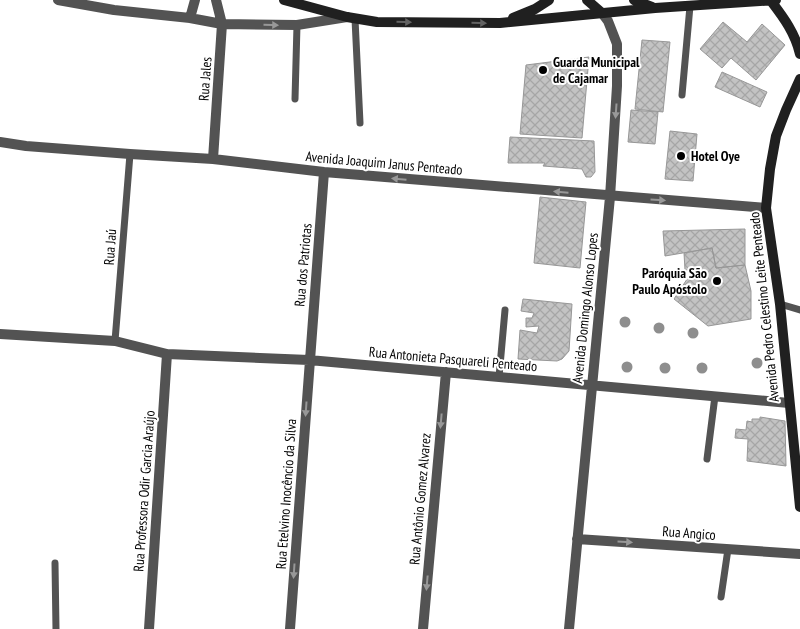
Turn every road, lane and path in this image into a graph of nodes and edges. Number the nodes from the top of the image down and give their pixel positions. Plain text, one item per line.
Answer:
1 (58, 0) edge
2 (195, 0) edge
3 (216, 0) edge
4 (284, 0) edge
5 (549, 0) edge
6 (587, 0) edge
7 (634, 0) edge
8 (774, 1) edge
9 (690, 6) junction
10 (655, 8) junction
11 (602, 14) junction
12 (190, 18) junction
13 (351, 18) junction
14 (222, 24) junction
15 (500, 24) junction
16 (297, 25) junction
17 (800, 54) edge
18 (800, 80) edge
19 (682, 95) dead end
20 (295, 99) dead end
21 (360, 122) dead end
22 (0, 142) edge
23 (130, 154) junction
24 (214, 159) junction
25 (324, 172) junction
26 (610, 196) junction
27 (766, 208) junction
28 (780, 304) junction
29 (505, 310) dead end
30 (800, 310) edge
31 (0, 334) edge
32 (116, 341) junction
33 (167, 354) junction
34 (309, 360) junction
35 (446, 372) junction
36 (500, 377) junction
37 (591, 385) junction
38 (715, 396) junction
39 (789, 403) junction
40 (796, 434) edge
41 (707, 459) dead end
42 (800, 507) edge
43 (577, 539) junction
44 (728, 549) junction
45 (800, 554) edge
46 (55, 563) dead end
47 (721, 597) dead end
48 (56, 629) edge
49 (149, 629) edge
50 (290, 629) edge
51 (423, 629) edge
52 (569, 629) edge

1 - 12 street
2 - 12 street
3 - 14 street, Rua Jales
4 - 13 street
5 - 15 street
6 - 11 street, Avenida Domingo Alonso Lopes
7 - 10 street
8 - 9 street
8 - 17 street
9 - 10 street
9 - 19 lane
10 - 11 street
11 - 15 street
11 -> 26 street, Avenida Domingo Alonso Lopes
12 - 14 street
13 -> 15 street
13 - 16 street
13 - 21 lane
14 -> 16 street
14 - 24 street, Rua Jales
16 - 20 lane
18 - 27 street, Avenida Pedro Celestino Leite Penteado
22 - 23 street, Avenida Joaquim Janus Penteado
23 - 24 street, Avenida Joaquim Janus Penteado
23 - 32 lane, Rua Jaú
24 - 25 street, Avenida Joaquim Janus Penteado
26 -> 25 street, Avenida Joaquim Janus Penteado
25 - 34 street, Rua dos Patriotas
26 -> 27 street, Avenida Joaquim Janus Penteado
26 - 37 street, Avenida Domingo Alonso Lopes
27 - 28 street, Avenida Pedro Celestino Leite Penteado
28 - 30 lane
28 - 39 street, Avenida Pedro Celestino Leite Penteado
29 - 36 lane
31 - 32 street, Rua Antonieta Pasquareli Penteado
32 - 33 street, Rua Antonieta Pasquareli Penteado
33 - 34 street, Rua Antonieta Pasquareli Penteado
33 - 49 street, Rua Professora Odir Garcia Araújo
34 - 35 street, Rua Antonieta Pasquareli Penteado
34 -> 50 street, Rua Etelvino Inocêncio da Silva
35 - 36 street, Rua Antonieta Pasquareli Penteado
35 -> 51 street, Rua Antônio Gomez Alvarez
36 - 37 street, Rua Antonieta Pasquareli Penteado
37 - 38 street, Rua Antonieta Pasquareli Penteado
37 - 43 street, Avenida Domingo Alonso Lopes
38 - 39 street, Rua Antonieta Pasquareli Penteado
38 - 41 lane
39 - 40 street, Avenida Pedro Celestino Leite Penteado
40 - 42 street, Avenida Pedro Celestino Leite Penteado
43 -> 44 street, Rua Angico
43 - 52 street, Avenida Domingo Alonso Lopes
44 - 45 street, Rua Angico
44 - 47 lane
46 - 48 lane

